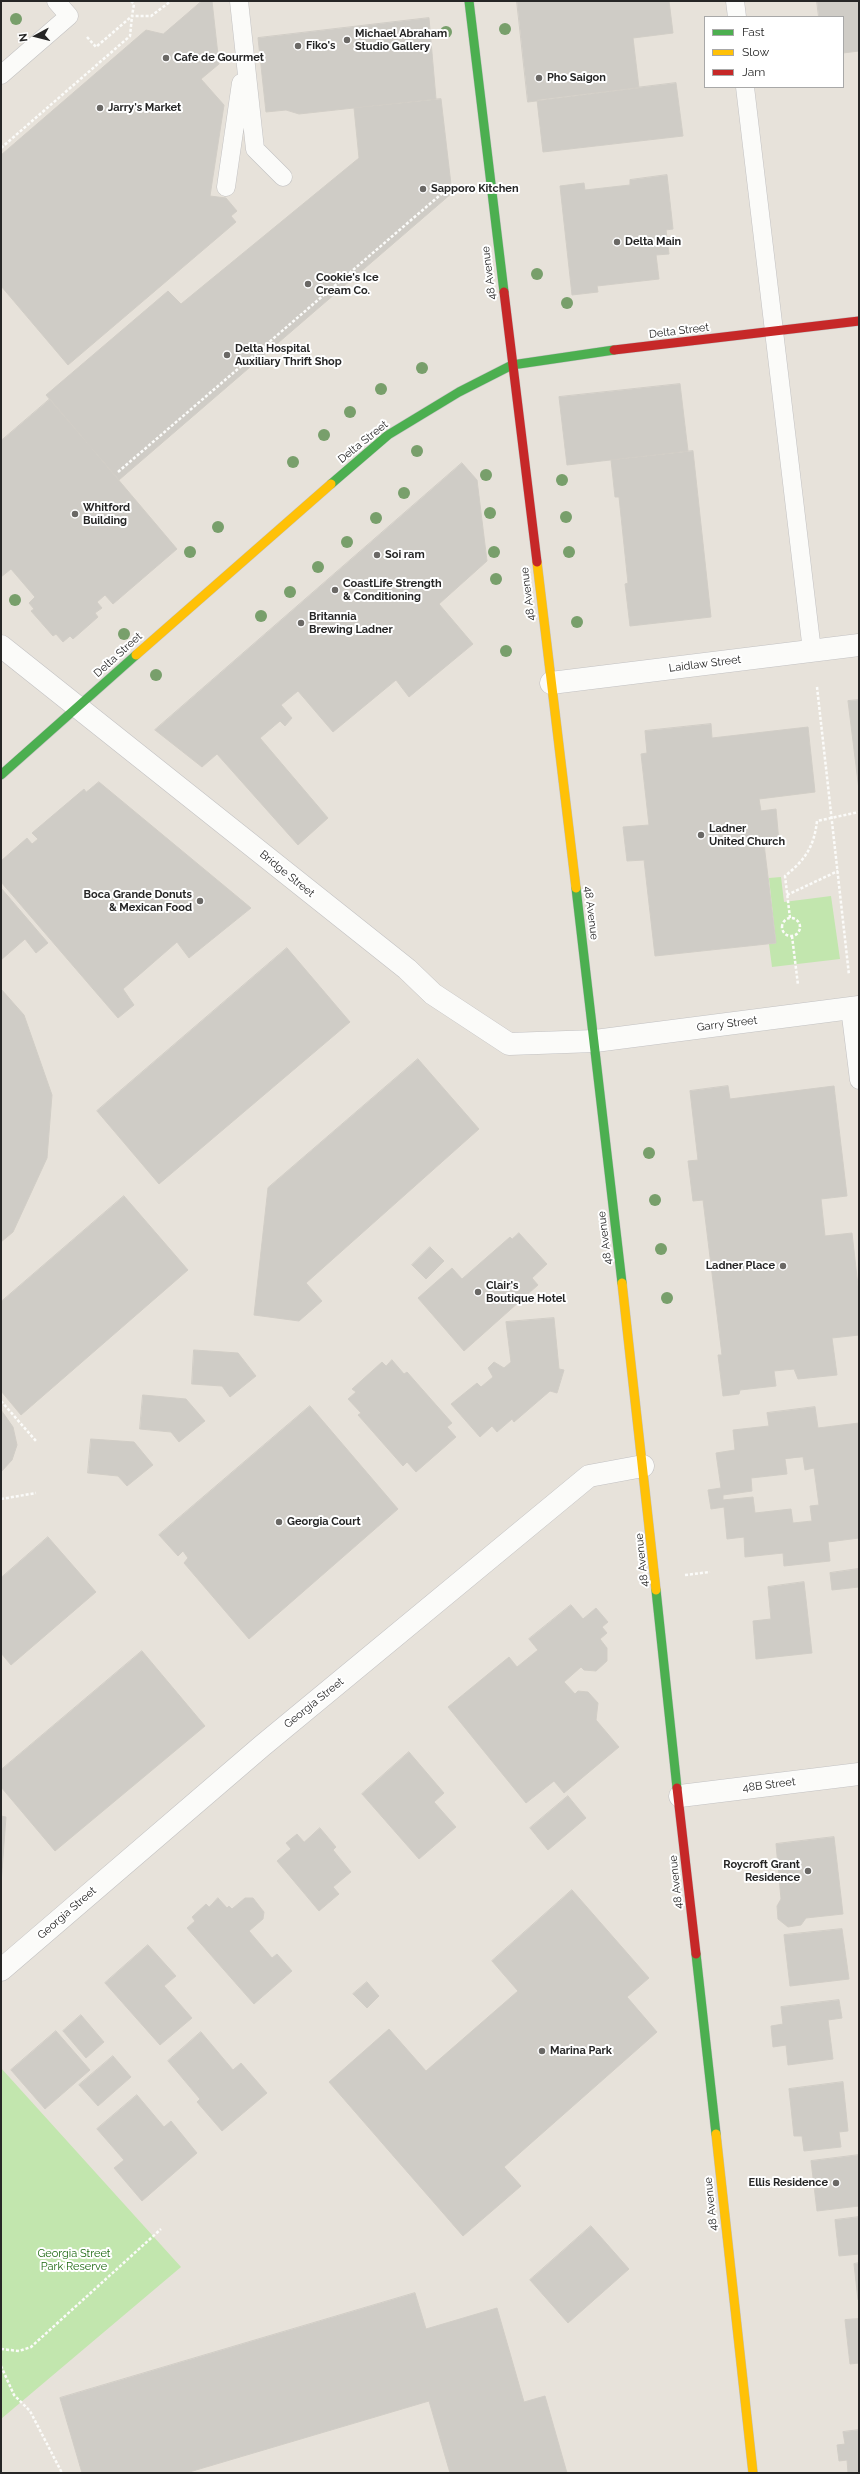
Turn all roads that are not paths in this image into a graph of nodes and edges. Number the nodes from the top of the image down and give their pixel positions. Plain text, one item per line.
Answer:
1 (56, 1) edge
2 (238, 1) edge
3 (469, 1) edge
4 (735, 1) edge
5 (737, 16) edge
6 (245, 56) junction
7 (1, 76) edge
8 (745, 88) edge
9 (283, 177) dead end
10 (226, 187) dead end
11 (859, 321) edge
12 (773, 332) junction
13 (512, 365) junction
14 (859, 645) edge
15 (1, 646) edge
16 (812, 651) junction
17 (551, 683) junction
18 (77, 707) junction
19 (1, 775) edge
20 (855, 1007) edge
21 (595, 1041) junction
22 (859, 1080) edge
23 (643, 1466) junction
24 (859, 1774) edge
25 (680, 1796) junction
26 (1, 1970) edge
27 (751, 2473) edge

1 - 7 lane
2 - 6 lane
3 - 13 street, 48 Avenue
4 - 5 lane
6 - 9 lane
6 - 10 lane
8 - 12 lane
11 - 12 street, Delta Street
12 - 13 street, Delta Street
12 - 16 lane
13 - 17 street, 48 Avenue
13 - 18 street, Delta Street
14 - 16 street, Laidlaw Street
15 - 18 street, Bridge Street
16 - 17 street, Laidlaw Street
17 - 21 street, 48 Avenue
18 - 19 street, Delta Street
18 - 21 street, Bridge Street
20 - 21 street, Garry Street
20 - 22 lane
21 - 23 street, 48 Avenue
23 - 25 street, 48 Avenue
23 - 26 street, Georgia Street
24 - 25 street, 48B Street
25 - 27 street, 48 Avenue

